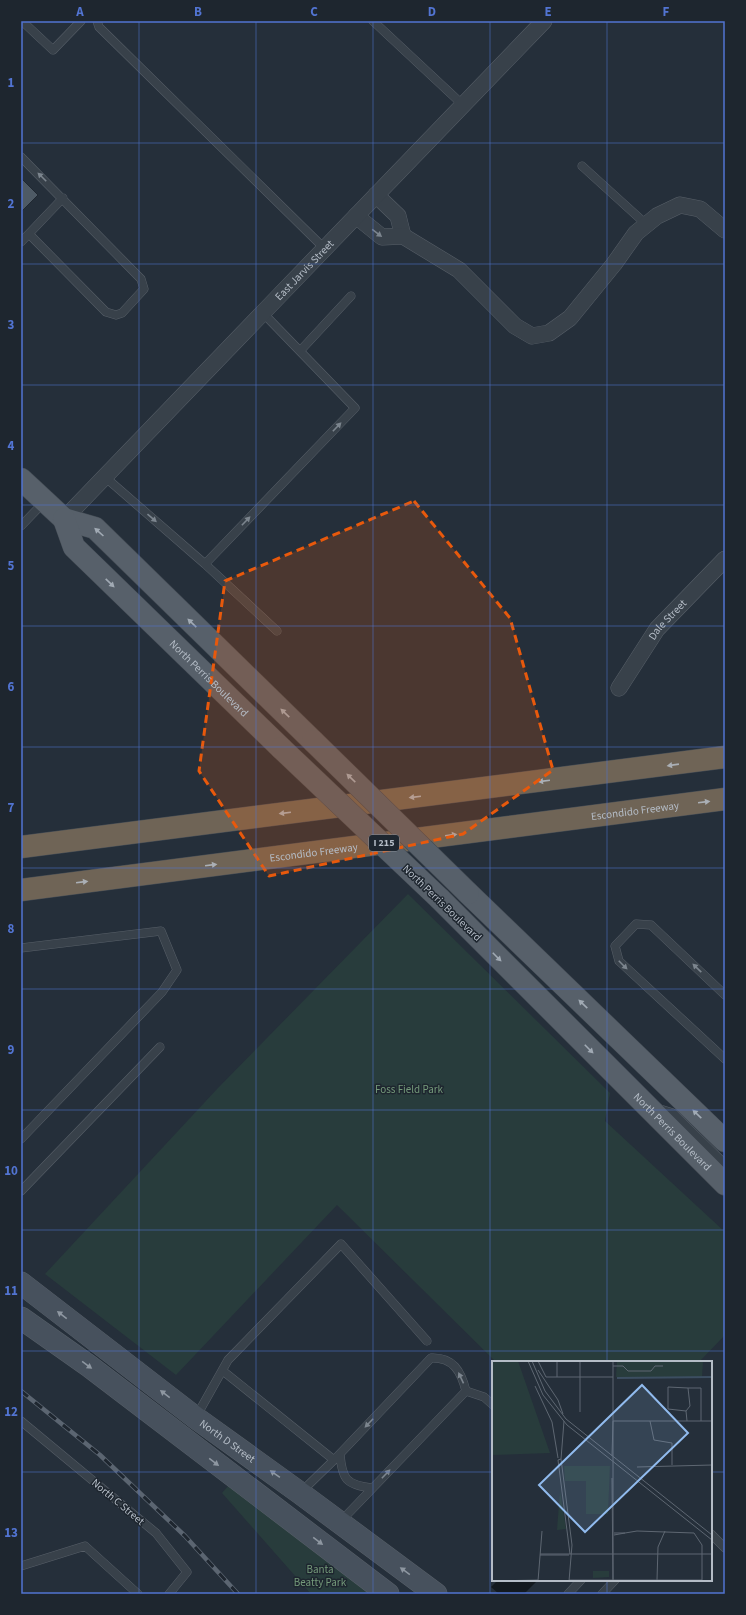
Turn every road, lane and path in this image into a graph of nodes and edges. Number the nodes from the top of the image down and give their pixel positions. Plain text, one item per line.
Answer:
1 (22, 21) edge
2 (81, 21) edge
3 (97, 21) edge
4 (373, 21) edge
5 (544, 21) edge
6 (463, 105) junction
7 (21, 156) edge
8 (582, 166) dead end
9 (376, 195) junction
10 (63, 198) junction
11 (356, 216) junction
12 (647, 225) junction
13 (725, 230) edge
14 (29, 234) junction
15 (403, 236) junction
16 (21, 242) edge
17 (325, 249) junction
18 (351, 296) dead end
19 (263, 313) junction
20 (300, 351) junction
21 (105, 477) junction
22 (21, 479) edge
23 (44, 502) junction
24 (64, 519) junction
25 (21, 526) edge
26 (725, 559) edge
27 (205, 564) junction
28 (277, 631) dead end
29 (619, 688) dead end
30 (725, 758) edge
31 (725, 799) edge
32 (21, 847) edge
33 (21, 890) edge
34 (21, 948) edge
35 (725, 995) edge
36 (160, 1047) dead end
37 (725, 1059) edge
38 (645, 1105) junction
39 (21, 1139) edge
40 (725, 1141) edge
41 (725, 1164) edge
42 (725, 1184) edge
43 (21, 1191) edge
44 (21, 1283) edge
45 (21, 1318) edge
46 (427, 1341) dead end
47 (223, 1371) junction
48 (466, 1391) junction
49 (492, 1404) edge
50 (196, 1418) junction
51 (21, 1421) edge
52 (183, 1439) junction
53 (337, 1457) junction
54 (372, 1488) junction
55 (300, 1492) junction
56 (339, 1523) junction
57 (712, 1535) edge
58 (725, 1548) edge
59 (21, 1566) edge
60 (580, 1581) edge
61 (614, 1581) edge
62 (138, 1594) edge
63 (169, 1594) edge
64 (388, 1594) edge
65 (436, 1594) edge
66 (568, 1594) edge
67 (602, 1594) edge

1 - 2 lane
3 - 17 lane
4 - 6 lane
5 - 6 street, East Jarvis Street
6 - 9 street, East Jarvis Street
10 -> 7 lane
8 - 12 lane
9 - 11 street, East Jarvis Street
9 - 15 street
10 - 14 lane
10 - 14 lane
11 -> 15 street
11 - 17 street, East Jarvis Street
12 - 13 street
12 - 15 street
14 - 16 lane
17 - 19 street, East Jarvis Street
18 - 20 lane
19 - 20 lane
19 - 21 street, East Jarvis Street
27 -> 20 lane
21 - 24 street, East Jarvis Street
21 -> 27 lane
22 - 23 main road, North Perris Boulevard
23 - 24 main road, North Perris Boulevard
23 - 25 lane
24 -> 38 main road, North Perris Boulevard, bridge
40 -> 24 main road, North Perris Boulevard, bridge
26 - 29 street, Dale Street
27 - 28 lane
30 -> 32 highway
33 -> 31 highway, Escondido Freeway / I 215
34 - 39 lane
35 -> 37 lane
36 - 43 lane
38 - 41 lane
38 - 42 main road, North Perris Boulevard
50 -> 44 main road, North D Street
45 -> 52 main road
46 - 47 lane
47 - 50 lane
47 - 53 lane
48 - 49 lane
48 -> 53 lane
54 -> 48 lane
50 - 52 main road
55 -> 50 main road, North D Street
51 - 63 lane, North C Street
52 -> 64 main road
53 - 54 lane
53 - 55 lane
54 - 56 lane
55 - 56 main road, North D Street
65 -> 56 main road, North D Street
57 - 58 lane
59 - 62 lane
60 - 66 lane
61 - 67 lane

